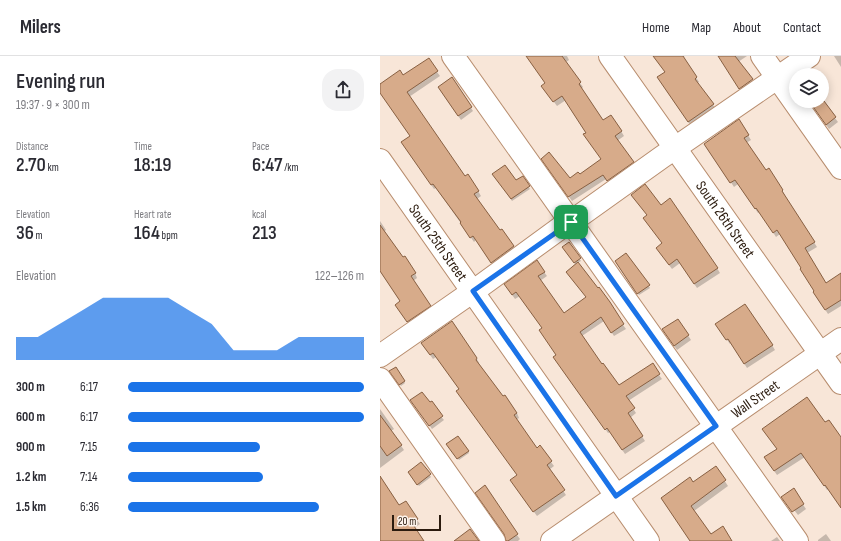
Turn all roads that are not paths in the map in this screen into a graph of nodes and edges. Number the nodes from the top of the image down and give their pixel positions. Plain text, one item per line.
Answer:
1 (453, 56) edge
2 (610, 56) edge
3 (762, 56) edge
4 (809, 56) edge
5 (778, 78) junction
6 (675, 148) junction
7 (380, 160) edge
8 (841, 168) edge
9 (571, 222) junction
10 (473, 291) junction
11 (841, 339) edge
12 (820, 354) junction
13 (380, 356) edge
14 (380, 379) edge
15 (841, 384) edge
16 (716, 426) junction
17 (616, 496) junction
18 (494, 541) edge
19 (552, 541) edge
20 (648, 541) edge
21 (797, 541) edge

1 - 9 street
2 - 6 street, South 26th Street
3 - 5 street
4 - 5 street
5 - 6 street
5 - 8 street
6 - 9 street
6 - 12 street, South 26th Street
7 - 10 street, South 25th Street
9 - 10 street
9 - 16 street
10 - 13 street
10 - 17 street, South 25th Street
11 - 12 street, Wall Street
12 - 15 street, South 26th Street
12 - 16 street, Wall Street
14 - 18 street
16 - 17 street, Wall Street
16 - 21 street
17 - 19 street, Wall Street
17 - 20 street, South 25th Street

